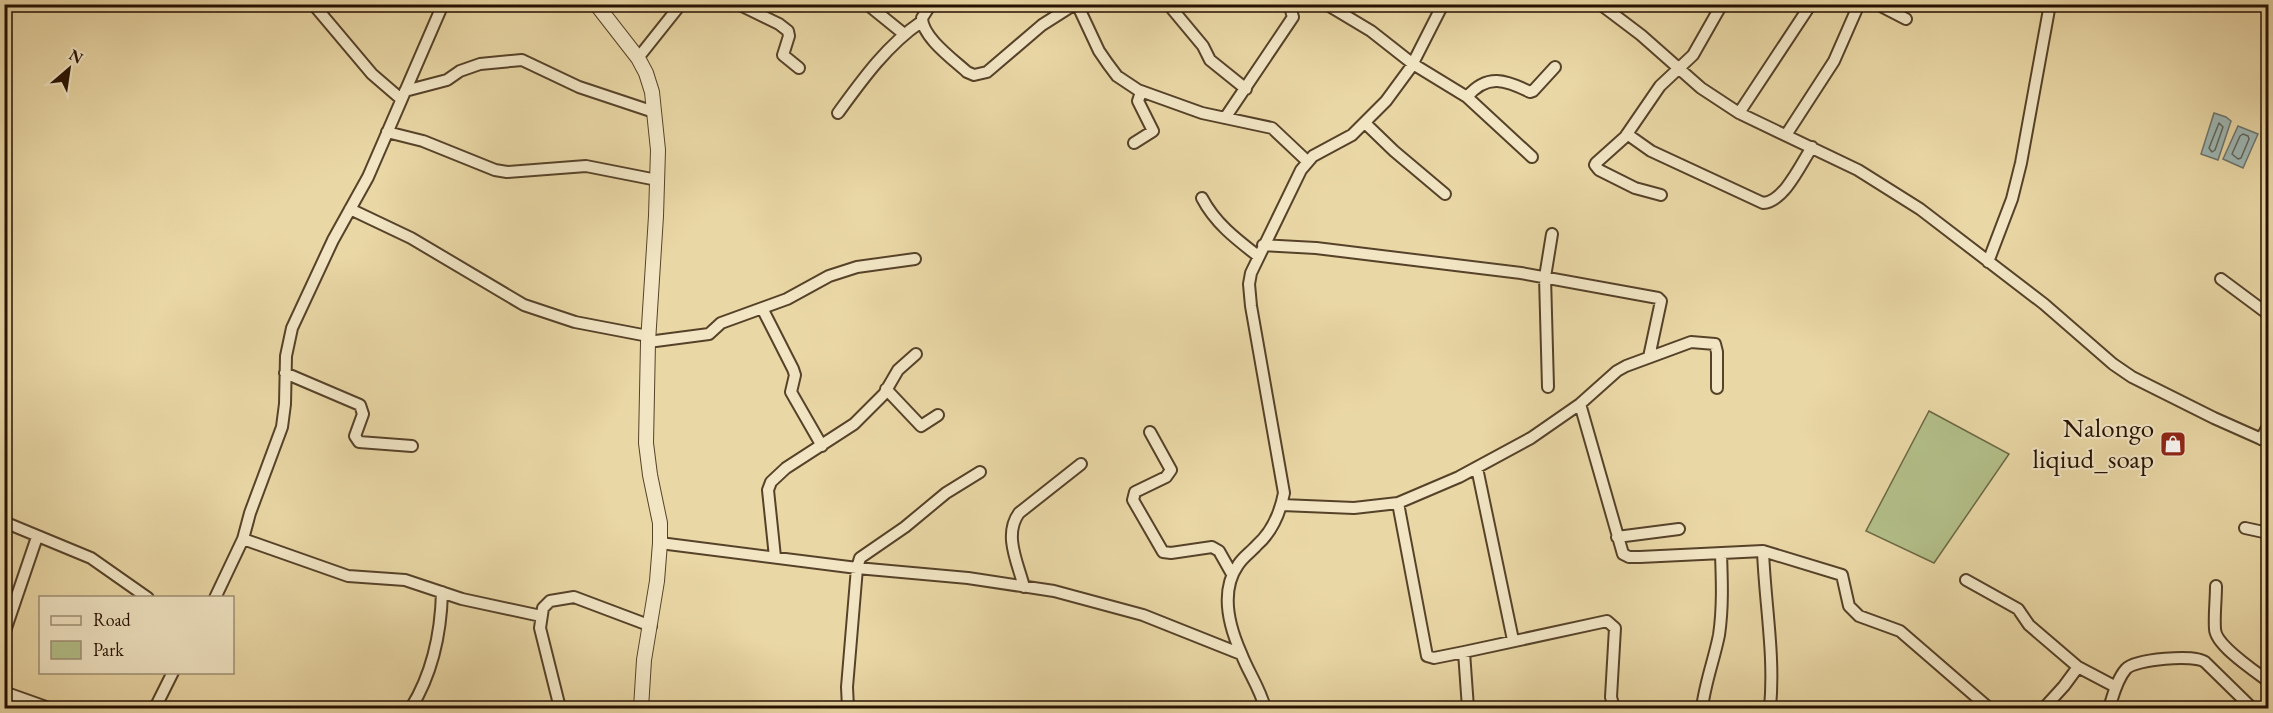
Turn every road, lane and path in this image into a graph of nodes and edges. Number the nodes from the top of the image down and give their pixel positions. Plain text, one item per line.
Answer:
1 (313, 4) edge
2 (442, 4) edge
3 (596, 4) edge
4 (681, 4) edge
5 (738, 4) edge
6 (867, 4) edge
7 (931, 4) edge
8 (1076, 4) edge
9 (1168, 4) edge
10 (1289, 4) edge
11 (1326, 4) edge
12 (1443, 4) edge
13 (1600, 4) edge
14 (1722, 4) edge
15 (1811, 4) edge
16 (1859, 4) edge
17 (1877, 4) edge
18 (2050, 4) edge
19 (1906, 19) dead end
20 (921, 22) junction
21 (904, 34) junction
22 (638, 58) junction
23 (1413, 64) junction
24 (1555, 67) dead end
25 (799, 68) dead end
26 (1679, 69) junction
27 (1246, 89) junction
28 (1142, 92) junction
29 (403, 95) junction
30 (1467, 97) junction
31 (654, 112) junction
32 (838, 113) dead end
33 (1739, 113) junction
34 (1225, 118) junction
35 (1365, 123) junction
36 (387, 132) junction
37 (1627, 135) junction
38 (1786, 135) junction
39 (1134, 143) dead end
40 (1812, 147) junction
41 (1532, 157) dead end
42 (1307, 161) junction
43 (657, 180) junction
44 (1445, 194) dead end
45 (1661, 195) dead end
46 (1202, 198) dead end
47 (350, 209) junction
48 (1552, 234) dead end
49 (1263, 245) junction
50 (1258, 256) junction
51 (915, 259) dead end
52 (1988, 261) junction
53 (1545, 277) junction
54 (2221, 279) dead end
55 (763, 309) junction
56 (2268, 314) edge
57 (648, 339) junction
58 (916, 354) dead end
59 (1649, 357) junction
60 (285, 373) junction
61 (1548, 387) dead end
62 (1717, 388) dead end
63 (886, 389) junction
64 (1580, 404) junction
65 (938, 416) dead end
66 (2268, 426) edge
67 (1150, 432) dead end
68 (2264, 440) edge
69 (412, 446) dead end
70 (822, 446) junction
71 (1081, 464) dead end
72 (1477, 468) junction
73 (980, 472) dead end
74 (1398, 503) junction
75 (1282, 505) junction
76 (4, 522) edge
77 (2245, 528) dead end
78 (1679, 529) dead end
79 (2268, 533) edge
80 (37, 537) junction
81 (1617, 537) junction
82 (243, 539) junction
83 (660, 543) junction
84 (1763, 551) junction
85 (1721, 554) junction
86 (775, 557) junction
87 (857, 568) junction
88 (1232, 574) junction
89 (1966, 580) dead end
90 (2216, 586) dead end
91 (1024, 587) junction
92 (442, 592) junction
93 (147, 596) edge
94 (215, 596) edge
95 (541, 616) junction
96 (651, 626) junction
97 (4, 634) edge
98 (1513, 640) junction
99 (1464, 652) junction
100 (1241, 654) junction
101 (2078, 667) junction
102 (172, 674) edge
103 (2268, 681) edge
104 (2116, 687) junction
105 (4, 692) edge
106 (49, 708) edge
107 (155, 708) edge
108 (411, 708) edge
109 (560, 708) edge
110 (641, 708) edge
111 (848, 708) edge
112 (1265, 708) edge
113 (1468, 708) edge
114 (1614, 708) edge
115 (1702, 708) edge
116 (1770, 708) edge
117 (1989, 708) edge
118 (2044, 708) edge
119 (2109, 708) edge
120 (2250, 708) edge

1 - 29 street
2 - 29 street
3 - 22 street
4 - 22 street
5 - 25 street
6 - 21 street
7 - 20 street
8 - 20 street
8 - 28 street
9 - 27 street
10 - 27 street
11 - 23 street
12 - 23 street
13 - 26 street
14 - 26 street
15 - 33 street
16 - 38 street
17 - 19 street
18 - 52 street
20 - 21 street
21 - 32 street
22 - 31 street
23 - 30 street
23 - 35 street
24 - 30 street
26 - 33 street
26 - 37 street
27 - 34 street
28 - 34 street
28 - 39 street
29 - 31 street
29 - 36 street
30 - 41 street
31 - 43 street
33 - 38 street
34 - 42 street
35 - 42 street
35 - 44 street
36 - 43 street
36 - 47 street
37 - 40 street
37 - 45 street
38 - 40 street
40 - 52 street
42 - 49 street
43 - 57 street
46 - 50 street
47 - 57 street
47 - 60 street
48 - 53 street
49 - 50 street
49 - 53 street
50 - 75 street
51 - 55 street
52 - 68 street
53 - 59 street
53 - 61 street
54 - 56 street
55 - 57 street
55 - 70 street
57 - 83 street
58 - 63 street
59 - 62 street
59 - 64 street
60 - 69 street
60 - 82 street
63 - 65 street
63 - 70 street
64 - 72 street
64 - 81 street
66 - 68 street
67 - 88 street
70 - 86 street
71 - 91 street
72 - 74 street
72 - 98 street
73 - 87 street
74 - 75 street
74 - 99 street
75 - 88 street
76 - 80 street
77 - 79 street
78 - 81 street
80 - 93 street
80 - 97 street
81 - 85 street
82 - 92 street
82 - 94 street
83 - 86 street
83 - 96 street
84 - 85 street
84 - 116 street
84 - 117 street
85 - 115 street
86 - 87 street
87 - 91 street
87 - 111 street
88 - 100 street
89 - 101 street
90 - 103 street
91 - 100 street
92 - 95 street
92 - 108 street
95 - 96 street
95 - 109 street
96 - 110 street
98 - 99 street
98 - 114 street
99 - 113 street
100 - 112 street
101 - 104 street
101 - 118 street
102 - 107 street
104 - 119 street
104 - 120 street
105 - 106 street

